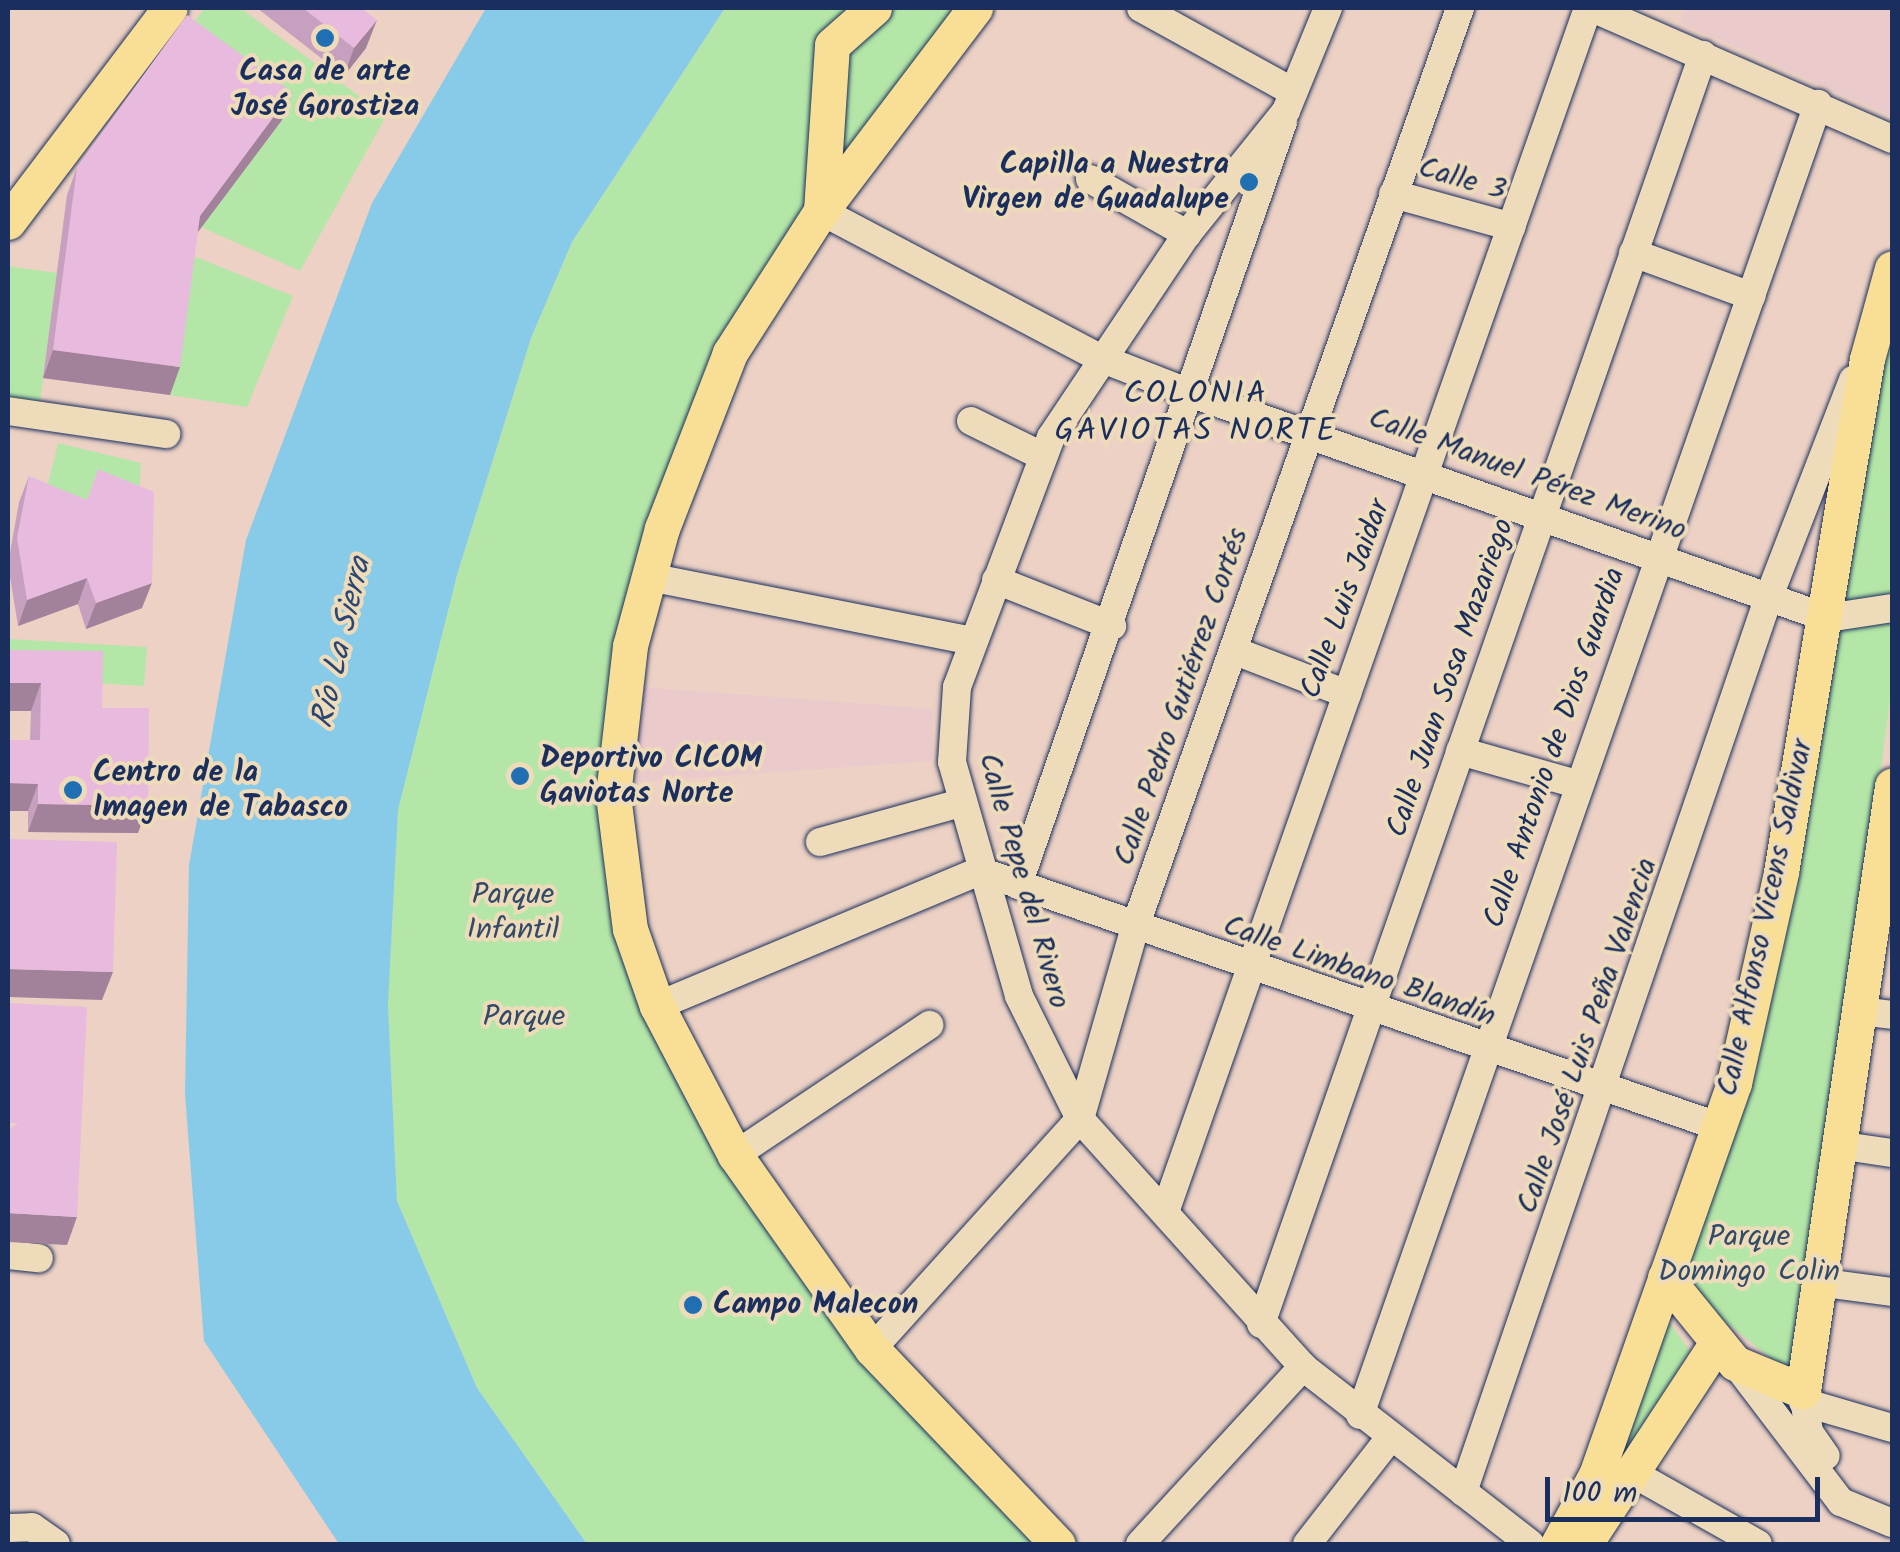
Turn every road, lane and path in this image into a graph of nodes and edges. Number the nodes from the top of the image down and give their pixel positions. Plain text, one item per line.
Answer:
1 (147, 8) edge
2 (170, 8) edge
3 (874, 8) edge
4 (975, 8) edge
5 (1141, 8) edge
6 (1328, 8) edge
7 (1460, 8) edge
8 (1590, 8) edge
9 (1703, 55) junction
10 (827, 94) junction
11 (1290, 101) junction
12 (1818, 104) junction
13 (1892, 139) edge
14 (870, 150) junction
15 (1090, 179) dead end
16 (8, 186) edge
17 (1394, 194) junction
18 (821, 211) junction
19 (8, 222) edge
20 (1512, 227) junction
21 (1188, 234) junction
22 (1633, 253) junction
23 (1892, 268) edge
24 (1751, 296) junction
25 (1874, 326) junction
26 (1100, 358) junction
27 (1190, 393) junction
28 (8, 411) edge
29 (971, 421) dead end
30 (1309, 432) junction
31 (166, 434) dead end
32 (1042, 456) junction
33 (1426, 472) junction
34 (1543, 512) junction
35 (1656, 556) junction
36 (649, 578) junction
37 (996, 580) junction
38 (1768, 599) junction
39 (1892, 608) edge
40 (1826, 618) junction
41 (1112, 626) junction
42 (973, 641) junction
43 (1235, 651) junction
44 (1348, 694) junction
45 (1460, 751) junction
46 (1577, 784) junction
47 (1892, 786) edge
48 (961, 802) junction
49 (820, 842) dead end
50 (980, 872) junction
51 (1018, 886) junction
52 (1135, 927) junction
53 (1251, 969) junction
54 (657, 1006) junction
55 (1368, 1009) junction
56 (1876, 1013) edge
57 (929, 1026) dead end
58 (1485, 1050) junction
59 (1604, 1087) junction
60 (1080, 1118) junction
61 (1720, 1127) junction
62 (1844, 1146) junction
63 (1892, 1153) edge
64 (735, 1156) junction
65 (1165, 1212) junction
66 (8, 1255) edge
67 (39, 1258) dead end
68 (1665, 1277) junction
69 (1824, 1283) junction
70 (1892, 1292) edge
71 (1261, 1324) junction
72 (872, 1349) junction
73 (1725, 1354) junction
74 (1303, 1367) junction
75 (1803, 1396) junction
76 (1360, 1414) junction
77 (1892, 1428) edge
78 (1389, 1438) junction
79 (1630, 1470) junction
80 (1463, 1492) junction
81 (1892, 1508) edge
82 (1892, 1522) edge
83 (8, 1528) edge
84 (56, 1544) edge
85 (1058, 1544) edge
86 (1140, 1544) edge
87 (1307, 1544) edge
88 (1530, 1544) edge
89 (1558, 1544) edge
90 (1585, 1544) edge
91 (1758, 1544) edge

1 - 16 main road
2 - 19 main road
3 - 10 main road
4 - 14 main road
5 - 11 street
6 - 11 street, Calle Pepe del Rivero
7 - 17 street, Calle Pedro Gutiérrez Cortés
8 - 9 street
8 - 20 street, Calle Luis Jaidar
9 - 12 street
9 - 22 street, Calle Juan Sosa Mazariego
10 - 14 main road
10 - 18 main road
11 - 21 street, Calle Pepe del Rivero
11 - 27 street
12 - 13 street
12 - 24 street, Calle Antonio de Dios Guardia
14 - 18 main road
15 - 21 street
17 - 20 street, Calle 3
17 - 30 street, Calle Pedro Gutiérrez Cortés
18 - 26 street, Calle Manuel Pérez Merino
18 - 36 main road
20 - 33 street, Calle Luis Jaidar
21 - 26 street, Calle Pepe del Rivero
22 - 24 street
22 - 34 street, Calle Juan Sosa Mazariego
23 - 25 main road, Calle Alfonso Vicens Saldivar
24 - 35 street, Calle Antonio de Dios Guardia
25 - 38 street, Calle José Luis Peña Valencia
25 - 40 main road, Calle Alfonso Vicens Saldivar
26 - 27 street, Calle Manuel Pérez Merino
26 - 32 street, Calle Pepe del Rivero
27 - 30 street, Calle Manuel Pérez Merino
27 - 41 street
28 - 31 street
29 - 32 street
30 - 33 street, Calle Manuel Pérez Merino
30 - 43 street, Calle Pedro Gutiérrez Cortés
32 - 37 street, Calle Pepe del Rivero
33 - 34 street, Calle Manuel Pérez Merino
33 - 44 street, Calle Luis Jaidar
34 - 35 street, Calle Manuel Pérez Merino
34 - 45 street, Calle Juan Sosa Mazariego
35 - 38 street, Calle Manuel Pérez Merino
35 - 46 street, Calle Antonio de Dios Guardia
36 - 42 street
36 - 54 main road
37 - 41 street
37 - 42 street, Calle Pepe del Rivero
38 - 40 street, Calle Manuel Pérez Merino
38 - 59 street, Calle José Luis Peña Valencia
39 - 40 street, Calle Manuel Pérez Merino
40 - 61 main road, Calle Alfonso Vicens Saldivar
41 - 51 street
42 - 48 street, Calle Pepe del Rivero
43 - 44 street
43 - 52 street, Calle Pedro Gutiérrez Cortés
44 - 53 street, Calle Luis Jaidar
45 - 46 street
45 - 55 street, Calle Juan Sosa Mazariego
46 - 58 street, Calle Antonio de Dios Guardia
47 - 56 main road
48 - 49 street
48 - 50 street, Calle Pepe del Rivero
50 - 51 street, Calle Limbano Blandín
50 - 54 street
50 - 60 street, Calle Pepe del Rivero
51 - 52 street, Calle Limbano Blandín
52 - 53 street, Calle Limbano Blandín
52 - 60 street, Calle Pedro Gutiérrez Cortés
53 - 55 street, Calle Limbano Blandín
53 - 65 street, Calle Luis Jaidar
54 - 64 main road
55 - 58 street, Calle Limbano Blandín
55 - 71 street, Calle Juan Sosa Mazariego
56 - 62 main road
57 - 64 street
58 - 59 street, Calle Limbano Blandín
58 - 76 street, Calle Antonio de Dios Guardia
59 - 61 street, Calle Limbano Blandín
59 - 80 street, Calle José Luis Peña Valencia
60 - 65 street, Calle Pepe del Rivero
60 - 72 street, Calle Pedro Gutiérrez Cortés
61 - 68 main road, Calle Alfonso Vicens Saldivar
62 - 63 street
62 - 69 main road
64 - 72 main road
65 - 71 street, Calle Pepe del Rivero
66 - 67 street
68 - 73 main road
68 - 89 main road, Calle Alfonso Vicens Saldivar
69 - 70 street
69 - 75 main road
71 - 74 street, Calle Pepe del Rivero
72 - 85 main road
73 - 75 main road
73 - 79 main road
73 - 82 street
74 - 76 street, Calle Pepe del Rivero
74 - 86 street
75 - 77 street
75 - 81 street
76 - 78 street, Calle Pepe del Rivero
78 - 80 street, Calle Pepe del Rivero
78 - 87 street
79 - 90 main road
79 - 91 street
80 - 88 street, Calle Pepe del Rivero
83 - 84 street

